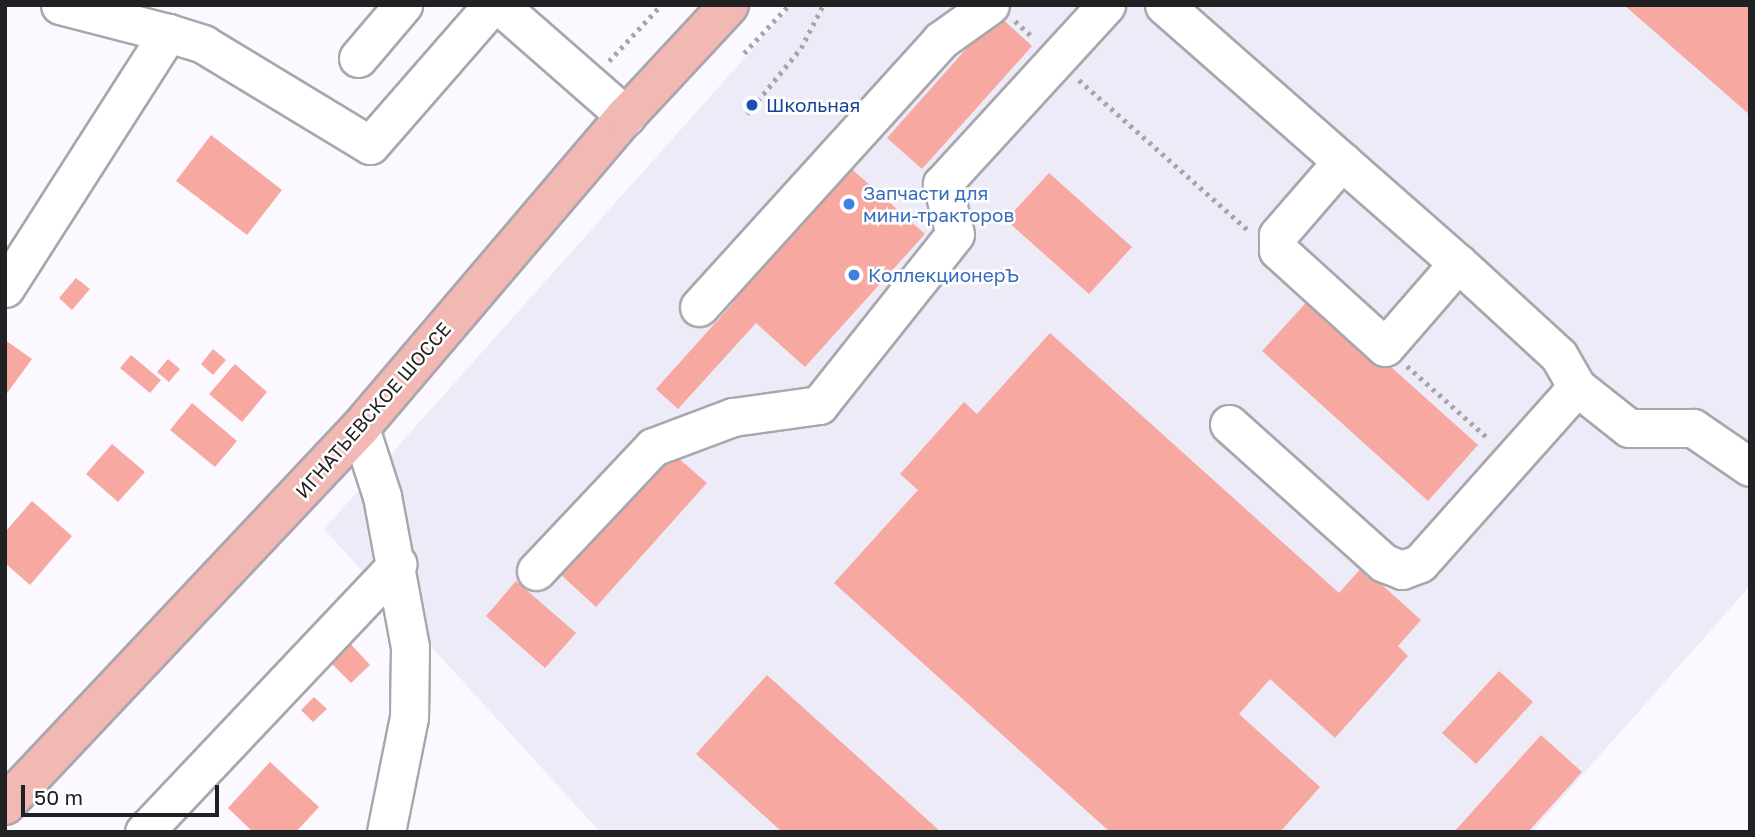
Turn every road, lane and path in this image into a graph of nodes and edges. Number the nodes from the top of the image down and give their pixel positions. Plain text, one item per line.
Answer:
1 (60, 5) edge
2 (403, 5) edge
3 (492, 5) edge
4 (499, 5) edge
5 (661, 5) edge
6 (729, 5) edge
7 (789, 5) edge
8 (823, 5) edge
9 (1106, 5) edge
10 (1164, 5) edge
11 (999, 10) edge
12 (168, 33) junction
13 (744, 53) dead end
14 (358, 58) dead end
15 (1057, 60) junction
16 (588, 83) junction
17 (747, 114) dead end
18 (626, 116) junction
19 (1342, 160) junction
20 (1278, 250) junction
21 (1458, 263) junction
22 (5, 288) edge
23 (699, 307) dead end
24 (1385, 346) junction
25 (1577, 387) junction
26 (1229, 424) dead end
27 (360, 428) junction
28 (1513, 461) junction
29 (1750, 467) edge
30 (397, 564) junction
31 (536, 571) dead end
32 (5, 805) edge
33 (144, 832) edge
34 (386, 832) edge

1 - 12 street
2 - 14 street
3 - 12 street
4 - 16 street
5 - 16 path
6 - 18 main road, ИГНАТЬЕВСКОЕ ШОССЕ
7 - 13 path
8 - 17 path
9 - 15 street
10 - 19 street
11 - 15 path
11 - 23 street
12 - 22 street
15 - 20 path
15 - 31 street
16 - 18 street
18 - 27 main road, ИГНАТЬЕВСКОЕ ШОССЕ
19 - 20 street
19 - 21 street
20 - 24 street
21 - 24 street
21 - 25 street
24 - 28 path
25 - 28 street
25 - 29 street
26 - 28 street
27 - 30 street
27 - 32 main road, ИГНАТЬЕВСКОЕ ШОССЕ
30 - 33 street
30 - 34 street

